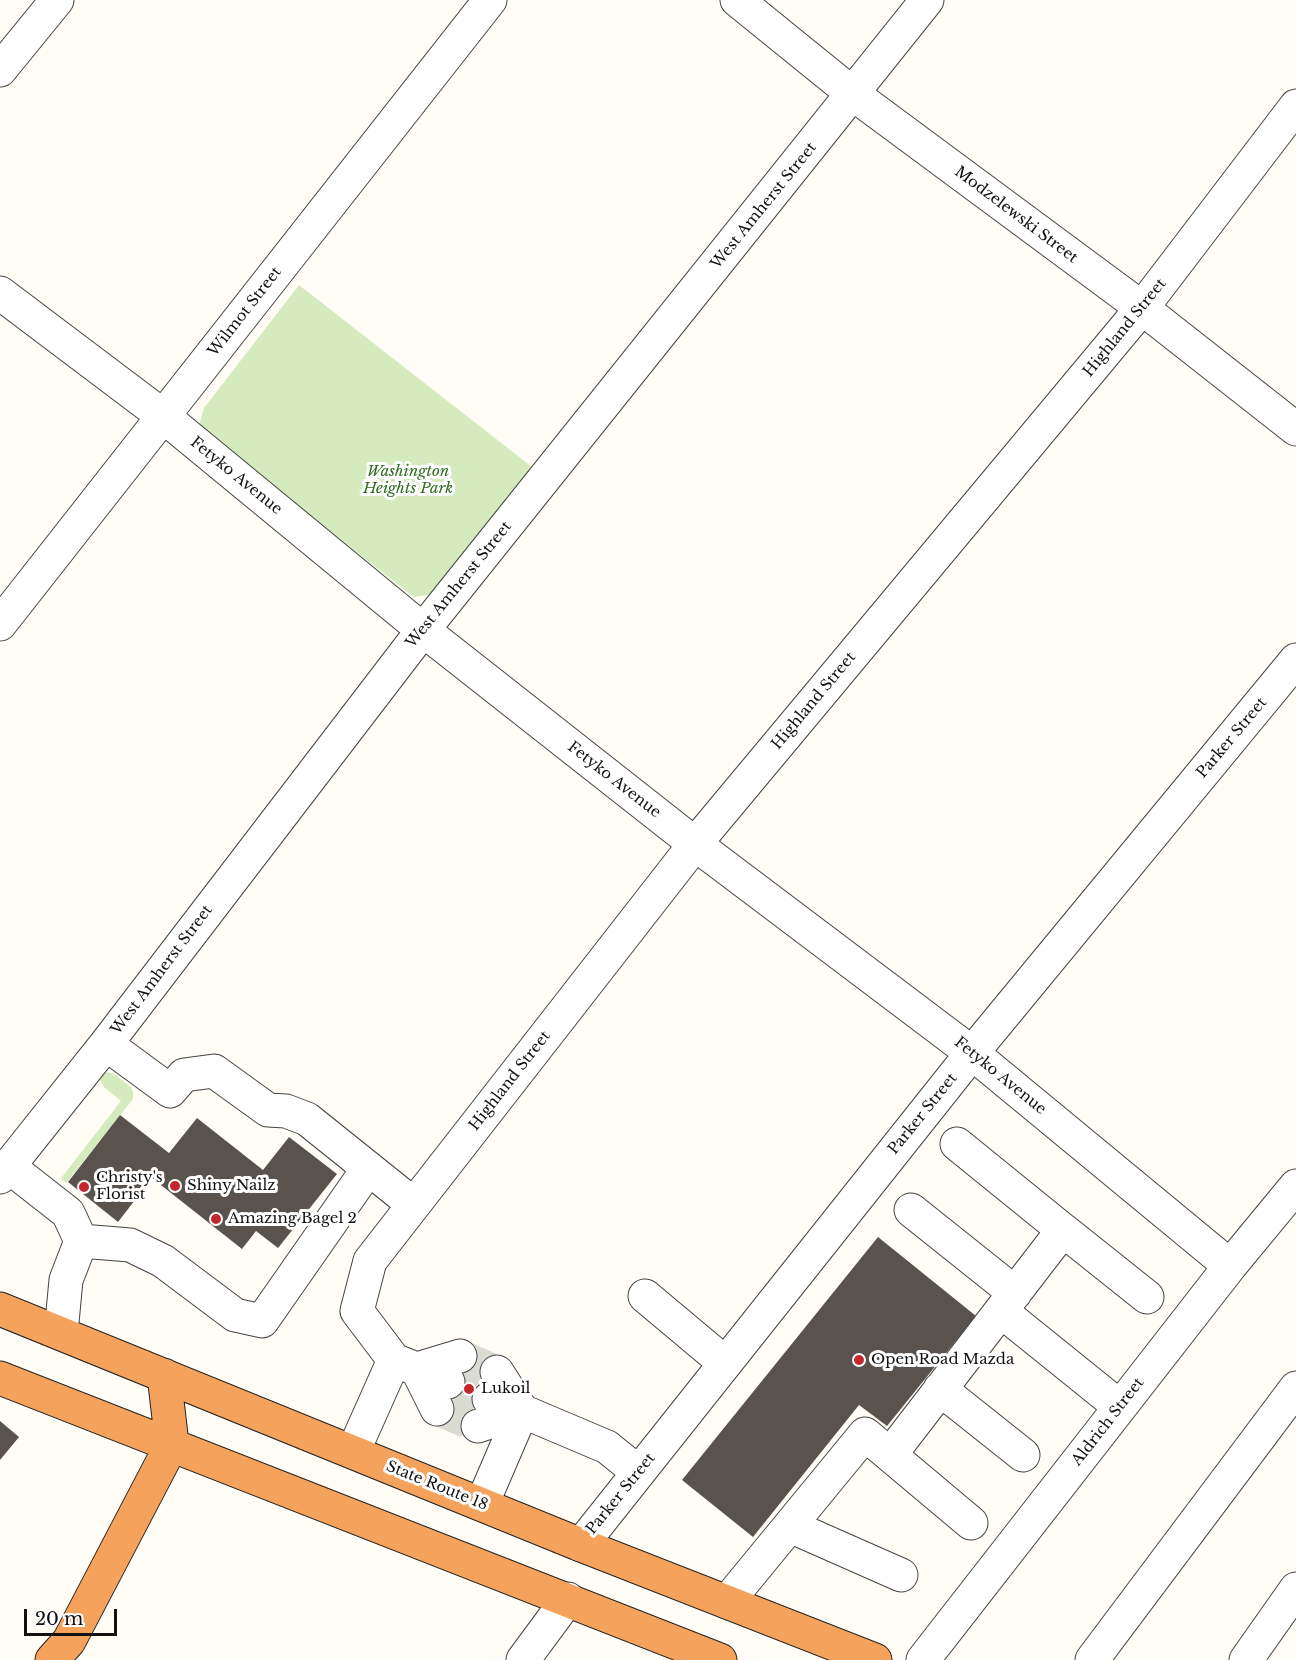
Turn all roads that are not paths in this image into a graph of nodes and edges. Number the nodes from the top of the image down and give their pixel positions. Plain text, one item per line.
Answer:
1 (57, 0) edge
2 (490, 0) edge
3 (737, 0) edge
4 (927, 0) edge
5 (0, 70) edge
6 (854, 94) junction
7 (1296, 106) edge
8 (0, 293) edge
9 (1142, 308) junction
10 (163, 416) junction
11 (1296, 429) edge
12 (0, 624) edge
13 (423, 630) junction
14 (1296, 660) edge
15 (695, 844) junction
16 (105, 1044) junction
17 (972, 1053) junction
18 (957, 1144) dead end
19 (368, 1169) junction
20 (4, 1171) edge
21 (1296, 1186) edge
22 (413, 1204) junction
23 (911, 1210) dead end
24 (1063, 1230) junction
25 (81, 1241) junction
26 (1230, 1266) junction
27 (645, 1296) dead end
28 (1147, 1297) dead end
29 (1008, 1302) junction
30 (0, 1309) edge
31 (61, 1333) junction
32 (725, 1363) junction
33 (406, 1364) junction
34 (164, 1375) junction
35 (0, 1378) edge
36 (1296, 1388) edge
37 (940, 1389) junction
38 (1120, 1407) junction
39 (522, 1411) junction
40 (172, 1444) junction
41 (353, 1452) junction
42 (890, 1455) junction
43 (1023, 1455) dead end
44 (638, 1472) junction
45 (482, 1504) junction
46 (971, 1523) dead end
47 (790, 1526) junction
48 (581, 1545) junction
49 (901, 1575) dead end
50 (1296, 1588) edge
51 (568, 1599) junction
52 (727, 1602) junction
53 (701, 1656) edge
54 (52, 1660) edge
55 (523, 1660) edge
56 (874, 1660) edge
57 (923, 1660) edge
58 (1092, 1660) edge
59 (1246, 1660) edge

1 - 5 street
2 - 10 street, Wilmot Street
3 - 6 street, Modzelewski Street
4 - 6 street, West Amherst Street
6 - 9 street, Modzelewski Street
6 - 13 street, West Amherst Street
7 - 9 street, Highland Street
8 - 10 street, Fetyko Avenue
9 - 11 street, Modzelewski Street
9 - 15 street, Highland Street
10 - 12 street, Wilmot Street
10 - 13 street, Fetyko Avenue
13 - 15 street, Fetyko Avenue
13 - 16 street, West Amherst Street
14 - 17 street, Parker Street
15 - 17 street, Fetyko Avenue
15 - 22 street, Highland Street
16 - 19 street
16 - 20 street, West Amherst Street
17 - 26 street, Fetyko Avenue
17 - 32 street, Parker Street
18 - 24 street
19 - 22 street
19 - 25 street
20 - 25 street
21 - 26 street, Aldrich Street
22 - 33 street, Highland Street
23 - 29 street
24 - 28 street
24 - 29 street
25 - 31 street
26 - 38 street, Aldrich Street
27 - 32 street
29 - 37 street
29 - 38 street
30 - 31 highway, State Route 18
31 - 34 highway, State Route 18
32 - 44 street, Parker Street
33 - 33 street
33 - 41 street
34 - 40 highway
34 - 41 highway, State Route 18
35 - 40 highway
36 - 58 street
37 - 42 street
37 - 43 street
38 - 57 street, Aldrich Street
39 - 39 street
39 - 44 street
39 - 45 street
40 - 51 highway
40 - 54 highway
41 - 45 highway, State Route 18
42 - 46 street
42 - 47 street
44 - 48 street, Parker Street
45 - 48 highway, State Route 18
47 - 49 street
47 - 52 street
48 - 52 highway, State Route 18
50 - 59 street
51 - 53 highway
51 - 55 street
52 - 56 highway, State Route 18

